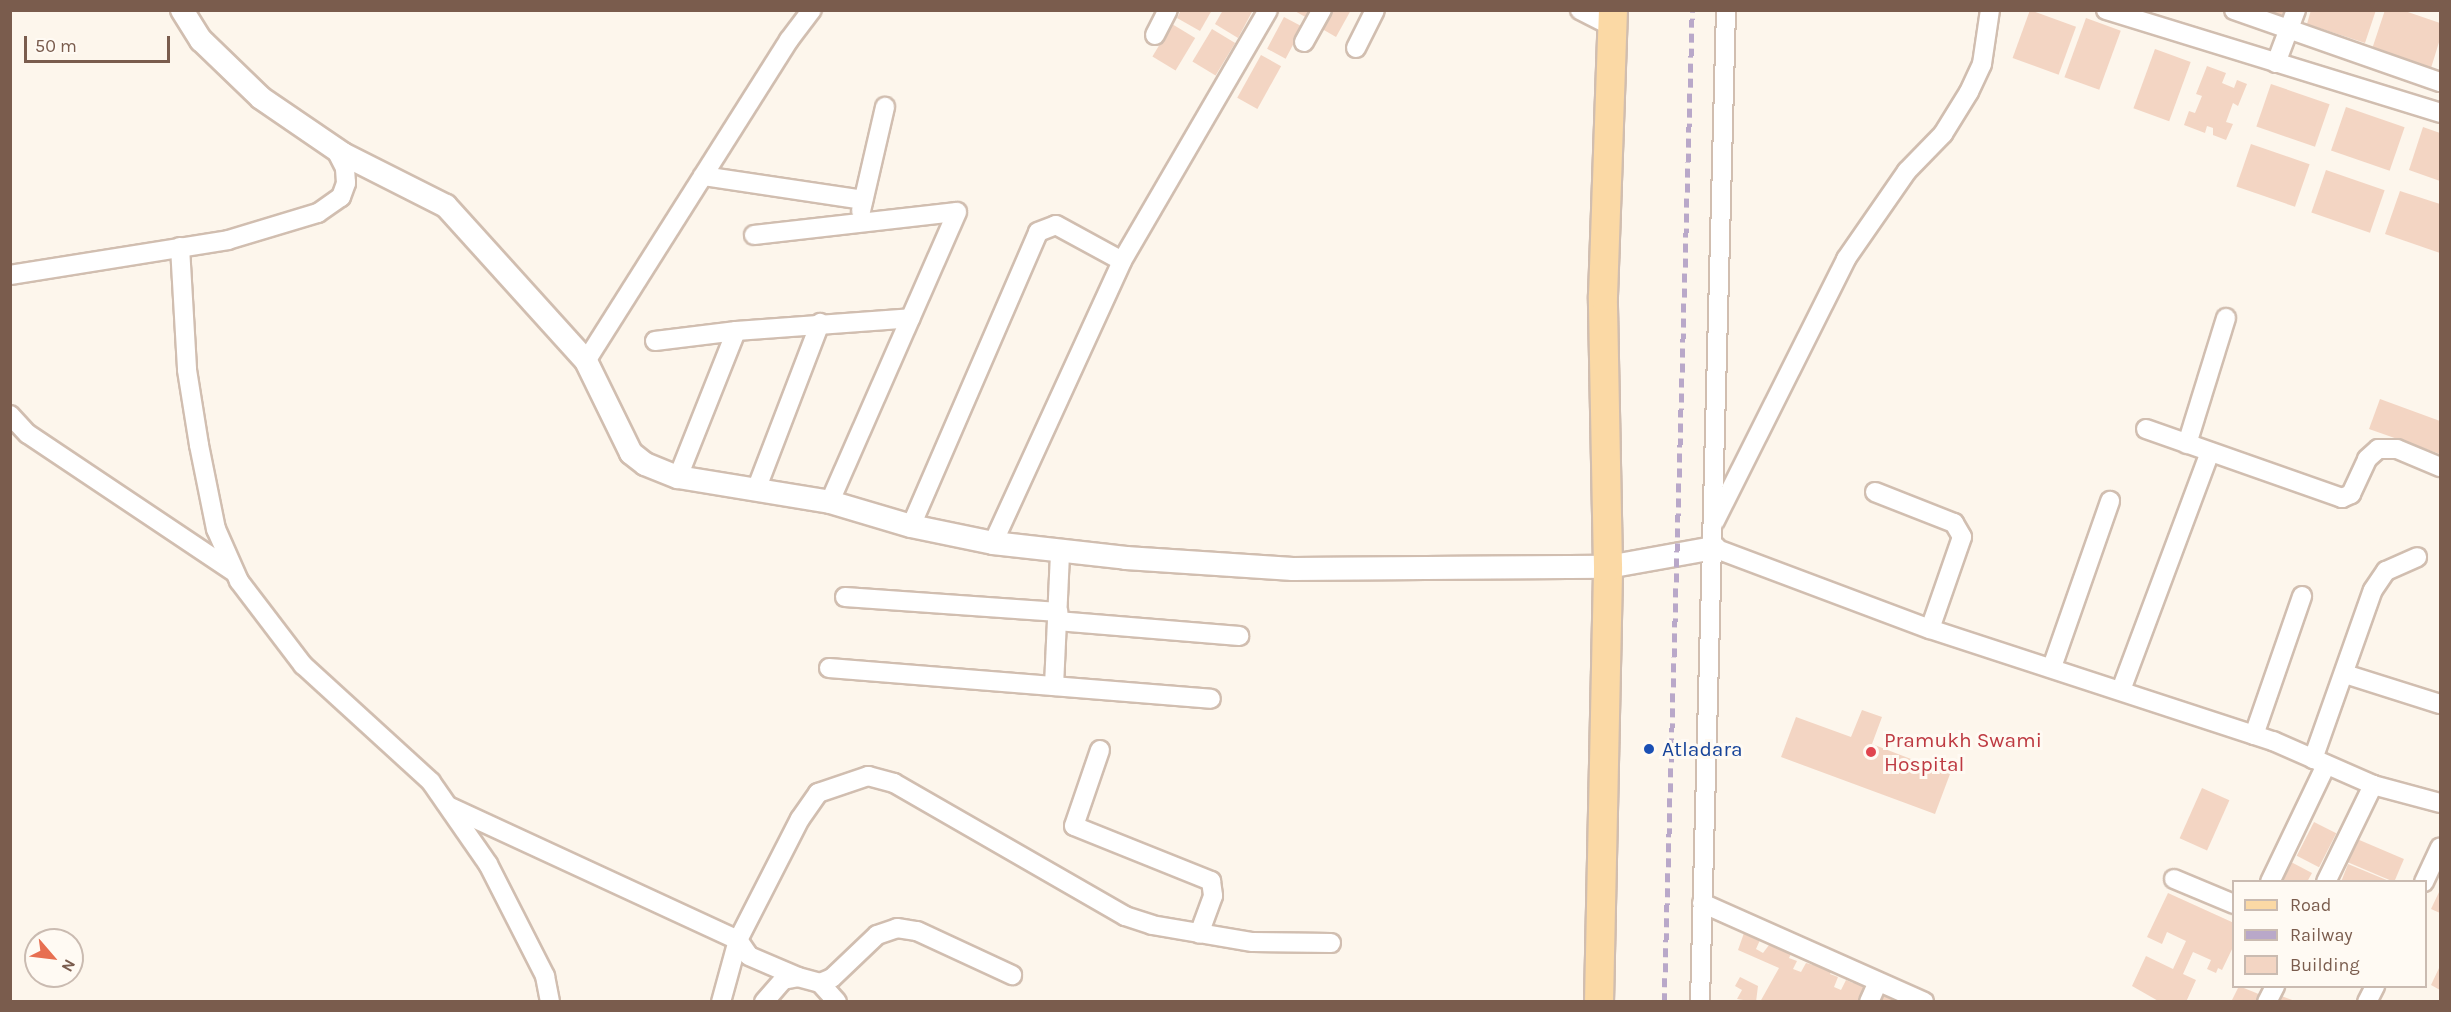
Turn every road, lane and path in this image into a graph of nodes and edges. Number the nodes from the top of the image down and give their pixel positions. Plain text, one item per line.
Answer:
1 (182, 10) edge
2 (812, 10) edge
3 (1168, 10) edge
4 (1268, 10) edge
5 (1322, 10) edge
6 (1375, 10) edge
7 (1580, 10) edge
8 (1726, 10) edge
9 (1990, 10) edge
10 (2106, 10) edge
11 (2234, 10) edge
12 (2296, 10) edge
13 (1613, 18) edge
14 (2289, 28) junction
15 (1155, 35) dead end
16 (1304, 42) dead end
17 (1356, 48) dead end
18 (2276, 63) junction
19 (2440, 82) edge
20 (885, 107) dead end
21 (2440, 113) edge
22 (335, 148) junction
23 (703, 176) junction
24 (863, 200) junction
25 (858, 223) junction
26 (754, 236) dead end
27 (180, 247) junction
28 (1122, 261) junction
29 (10, 275) edge
30 (911, 318) junction
31 (2226, 318) dead end
32 (820, 323) junction
33 (736, 331) junction
34 (655, 341) dead end
35 (586, 361) junction
36 (10, 415) edge
37 (2146, 429) dead end
38 (2187, 444) junction
39 (2210, 452) junction
40 (2440, 467) edge
41 (678, 477) junction
42 (756, 490) junction
43 (1875, 492) dead end
44 (2110, 501) dead end
45 (830, 502) junction
46 (912, 526) junction
47 (1713, 537) junction
48 (993, 543) junction
49 (1060, 552) junction
50 (2417, 557) dead end
51 (1608, 567) junction
52 (234, 572) junction
53 (2302, 596) dead end
54 (845, 597) dead end
55 (1058, 616) junction
56 (1930, 629) junction
57 (1239, 636) dead end
58 (2052, 667) junction
59 (829, 668) dead end
60 (2345, 674) junction
61 (1054, 686) junction
62 (2121, 690) junction
63 (1211, 699) dead end
64 (2440, 704) edge
65 (2254, 735) junction
66 (1100, 750) dead end
67 (2320, 762) junction
68 (2373, 785) junction
69 (2440, 801) edge
70 (448, 807) junction
71 (2440, 848) edge
72 (2174, 879) dead end
73 (2271, 880) edge
74 (2327, 880) edge
75 (2425, 880) edge
76 (1702, 903) junction
77 (2232, 903) edge
78 (1199, 934) junction
79 (738, 940) junction
80 (1330, 944) dead end
81 (1012, 975) dead end
82 (798, 977) junction
83 (1878, 982) junction
84 (820, 983) junction
85 (2274, 988) edge
86 (2374, 988) edge
87 (550, 1002) edge
88 (721, 1002) edge
89 (764, 1002) edge
90 (837, 1002) edge
91 (1599, 1002) edge
92 (1700, 1002) edge
93 (1869, 1002) edge
94 (1924, 1002) edge
95 (2267, 1002) edge
96 (2367, 1002) edge

1 - 22 street
2 - 23 street
3 - 15 street
4 - 28 street
5 - 16 street
6 - 17 street
7 - 13 street
8 - 47 street
9 - 47 street
10 - 18 street
11 - 14 street
12 - 14 street
13 - 51 main road
14 - 18 street
14 - 19 street
18 - 21 street
20 - 24 street
22 - 27 street
22 - 35 street
23 - 24 street
23 - 35 street
24 - 25 street
25 - 26 street
25 - 30 street
27 - 29 street
27 - 52 street
28 - 46 street
28 - 48 street
30 - 32 street
30 - 45 street
31 - 38 street
32 - 33 street
32 - 42 street
33 - 34 street
33 - 41 street
35 - 41 street
36 - 52 street
37 - 38 street
38 - 39 street
39 - 40 street
39 - 62 street
41 - 42 street
42 - 45 street
43 - 56 street
44 - 58 street
45 - 46 street
46 - 48 street
47 - 51 street
47 - 56 street
47 - 76 street
48 - 49 street
49 - 51 street
49 - 55 street
50 - 60 street
51 - 91 main road
52 - 70 street
53 - 65 street
54 - 55 street
55 - 57 street
55 - 61 street
56 - 58 street
58 - 62 street
59 - 61 street
60 - 64 street
60 - 67 street
61 - 63 street
62 - 65 street
65 - 67 street
66 - 78 street
67 - 68 street
67 - 73 street
68 - 69 street
68 - 74 street
70 - 79 street
70 - 87 street
71 - 75 street
72 - 77 street
76 - 83 street
76 - 92 street
78 - 79 street
78 - 80 street
79 - 82 street
79 - 88 street
81 - 84 street
82 - 84 street
82 - 89 street
83 - 93 street
83 - 94 street
84 - 90 street
85 - 95 street
86 - 96 street

